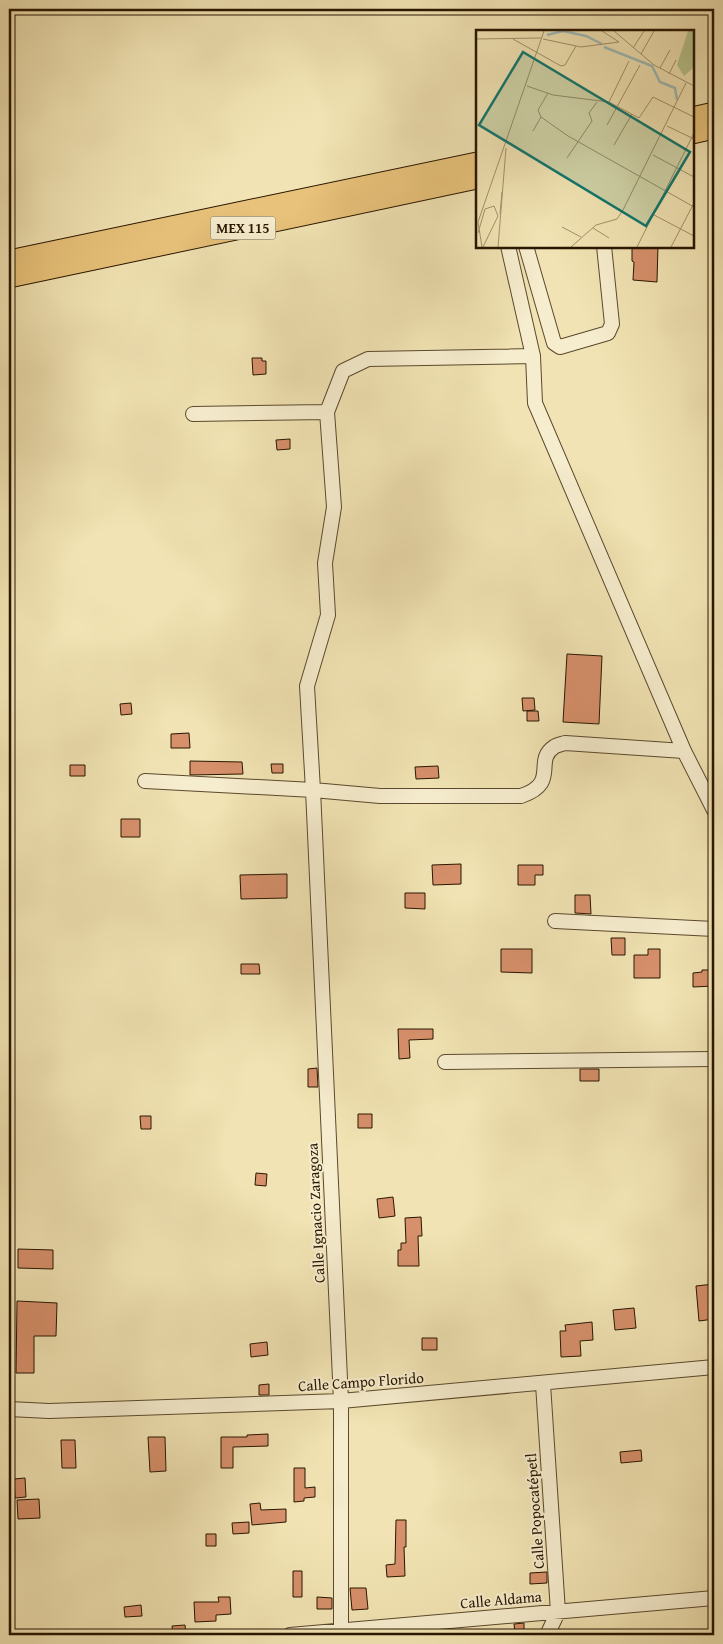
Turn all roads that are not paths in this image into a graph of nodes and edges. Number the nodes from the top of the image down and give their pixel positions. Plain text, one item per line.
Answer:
1 (714, 112) edge
2 (693, 116) edge
3 (714, 129) edge
4 (693, 134) edge
5 (476, 162) edge
6 (476, 179) edge
7 (508, 248) edge
8 (527, 248) edge
9 (604, 248) edge
10 (9, 260) edge
11 (9, 278) edge
12 (534, 356) junction
13 (326, 412) junction
14 (193, 414) dead end
15 (684, 751) junction
16 (145, 781) dead end
17 (313, 790) junction
18 (714, 810) edge
19 (555, 921) dead end
20 (714, 929) edge
21 (714, 1059) edge
22 (445, 1062) dead end
23 (714, 1367) edge
24 (543, 1384) junction
25 (341, 1402) junction
26 (9, 1409) edge
27 (714, 1598) edge
28 (558, 1612) junction
29 (341, 1633) edge
30 (290, 1635) edge
31 (550, 1635) edge

1 - 2 main road
3 - 4 main road
5 - 10 main road, MEX 115
6 - 11 main road, MEX 115
7 - 12 street
8 - 9 street
12 - 13 street
12 - 15 street
13 - 14 street
13 - 17 street, Calle Ignacio Zaragoza
15 - 17 street
15 - 18 street
16 - 17 street
17 - 25 street, Calle Ignacio Zaragoza
19 - 20 street
21 - 22 street
23 - 24 street, Calle Campo Florido
24 - 25 street, Calle Campo Florido
24 - 28 street, Calle Popocatépetl
25 - 26 street, Calle Campo Florido
25 - 29 street, Calle Ignacio Zaragoza
27 - 28 street, Calle Aldama
28 - 29 street, Calle Aldama
28 - 31 street, Calle Popocatépetl
29 - 30 street, Calle Aldama

